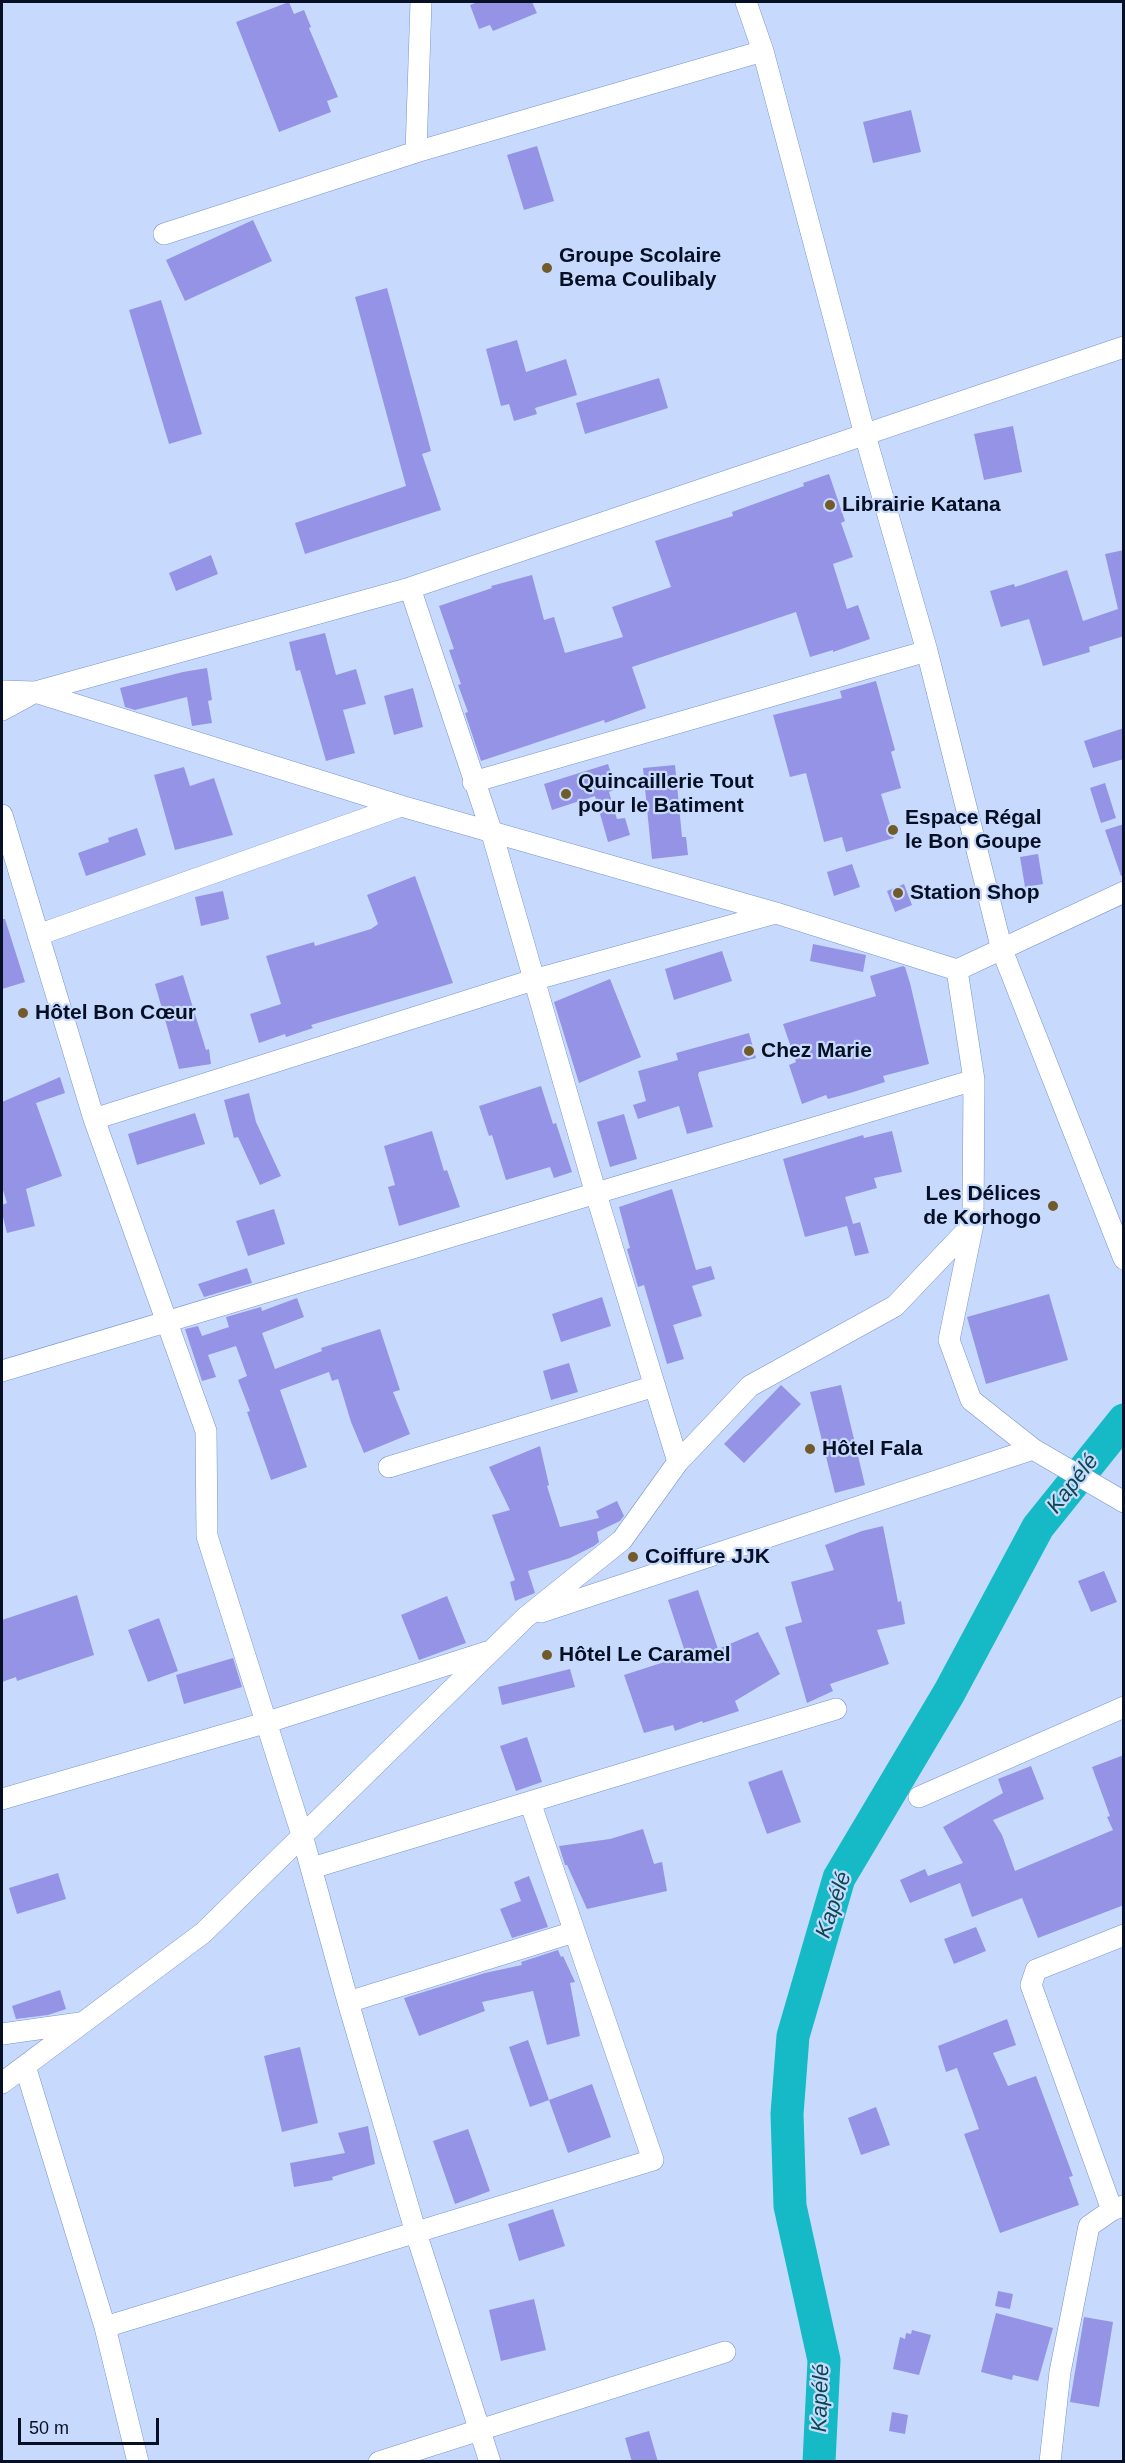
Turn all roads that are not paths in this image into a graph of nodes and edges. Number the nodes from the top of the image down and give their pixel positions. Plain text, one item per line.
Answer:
1 (422, 2) edge
2 (746, 2) edge
3 (763, 51) junction
4 (416, 152) junction
5 (164, 234) dead end
6 (1124, 346) edge
7 (865, 435) junction
8 (410, 588) junction
9 (927, 651) junction
10 (2, 691) edge
11 (35, 693) junction
12 (2, 710) edge
13 (473, 782) junction
14 (401, 806) junction
15 (2, 815) edge
16 (491, 830) junction
17 (1124, 892) edge
18 (776, 913) junction
19 (38, 935) junction
20 (1002, 950) junction
21 (957, 970) junction
22 (533, 980) junction
23 (974, 1080) junction
24 (94, 1119) junction
25 (596, 1194) junction
26 (973, 1224) junction
27 (1124, 1259) edge
28 (167, 1323) junction
29 (2, 1371) edge
30 (655, 1386) junction
31 (1033, 1449) junction
32 (678, 1462) junction
33 (389, 1467) dead end
34 (1124, 1502) edge
35 (526, 1617) junction
36 (490, 1651) junction
37 (1124, 1707) edge
38 (836, 1709) dead end
39 (268, 1722) junction
40 (919, 1797) dead end
41 (2, 1798) edge
42 (530, 1802) junction
43 (302, 1834) junction
44 (312, 1868) junction
45 (574, 1932) junction
46 (1124, 1935) edge
47 (348, 2002) junction
48 (83, 2023) junction
49 (2, 2034) edge
50 (25, 2066) junction
51 (2, 2083) edge
52 (1118, 2208) edge
53 (416, 2233) junction
54 (105, 2327) junction
55 (724, 2352) dead end
56 (480, 2429) junction
57 (138, 2462) edge
58 (378, 2462) edge
59 (490, 2462) edge
60 (1050, 2462) edge

1 - 4 street
2 - 3 street
3 - 4 street
3 - 7 street
4 - 5 street
6 - 7 street
7 - 8 street
7 - 9 street
8 - 11 street
8 - 13 street
9 - 13 street
9 - 20 street
10 - 11 street
11 - 12 street
11 - 14 street
13 - 16 street
14 - 16 street
14 - 19 street
15 - 19 street
16 - 18 street
16 - 22 street
17 - 20 street
18 - 21 street
18 - 22 street
19 - 24 street
20 - 21 street
20 - 27 street
21 - 23 street
22 - 24 street
22 - 25 street
23 - 25 street
23 - 26 street
24 - 28 street
25 - 28 street
25 - 30 street
26 - 31 street
26 - 32 street
28 - 29 street
28 - 39 street
30 - 32 street
30 - 33 street
31 - 34 street
31 - 35 street
32 - 35 street
35 - 36 street
36 - 39 street
36 - 43 street
37 - 40 street
38 - 42 street
39 - 41 street
39 - 43 street
42 - 44 street
42 - 45 street
43 - 44 street
43 - 48 street
44 - 47 street
45 - 47 street
45 - 53 street
46 - 52 street
47 - 53 street
48 - 49 street
48 - 50 street
50 - 51 street
50 - 54 street
52 - 60 street
53 - 54 street
53 - 56 street
54 - 57 street
55 - 56 street
56 - 58 street
56 - 59 street

